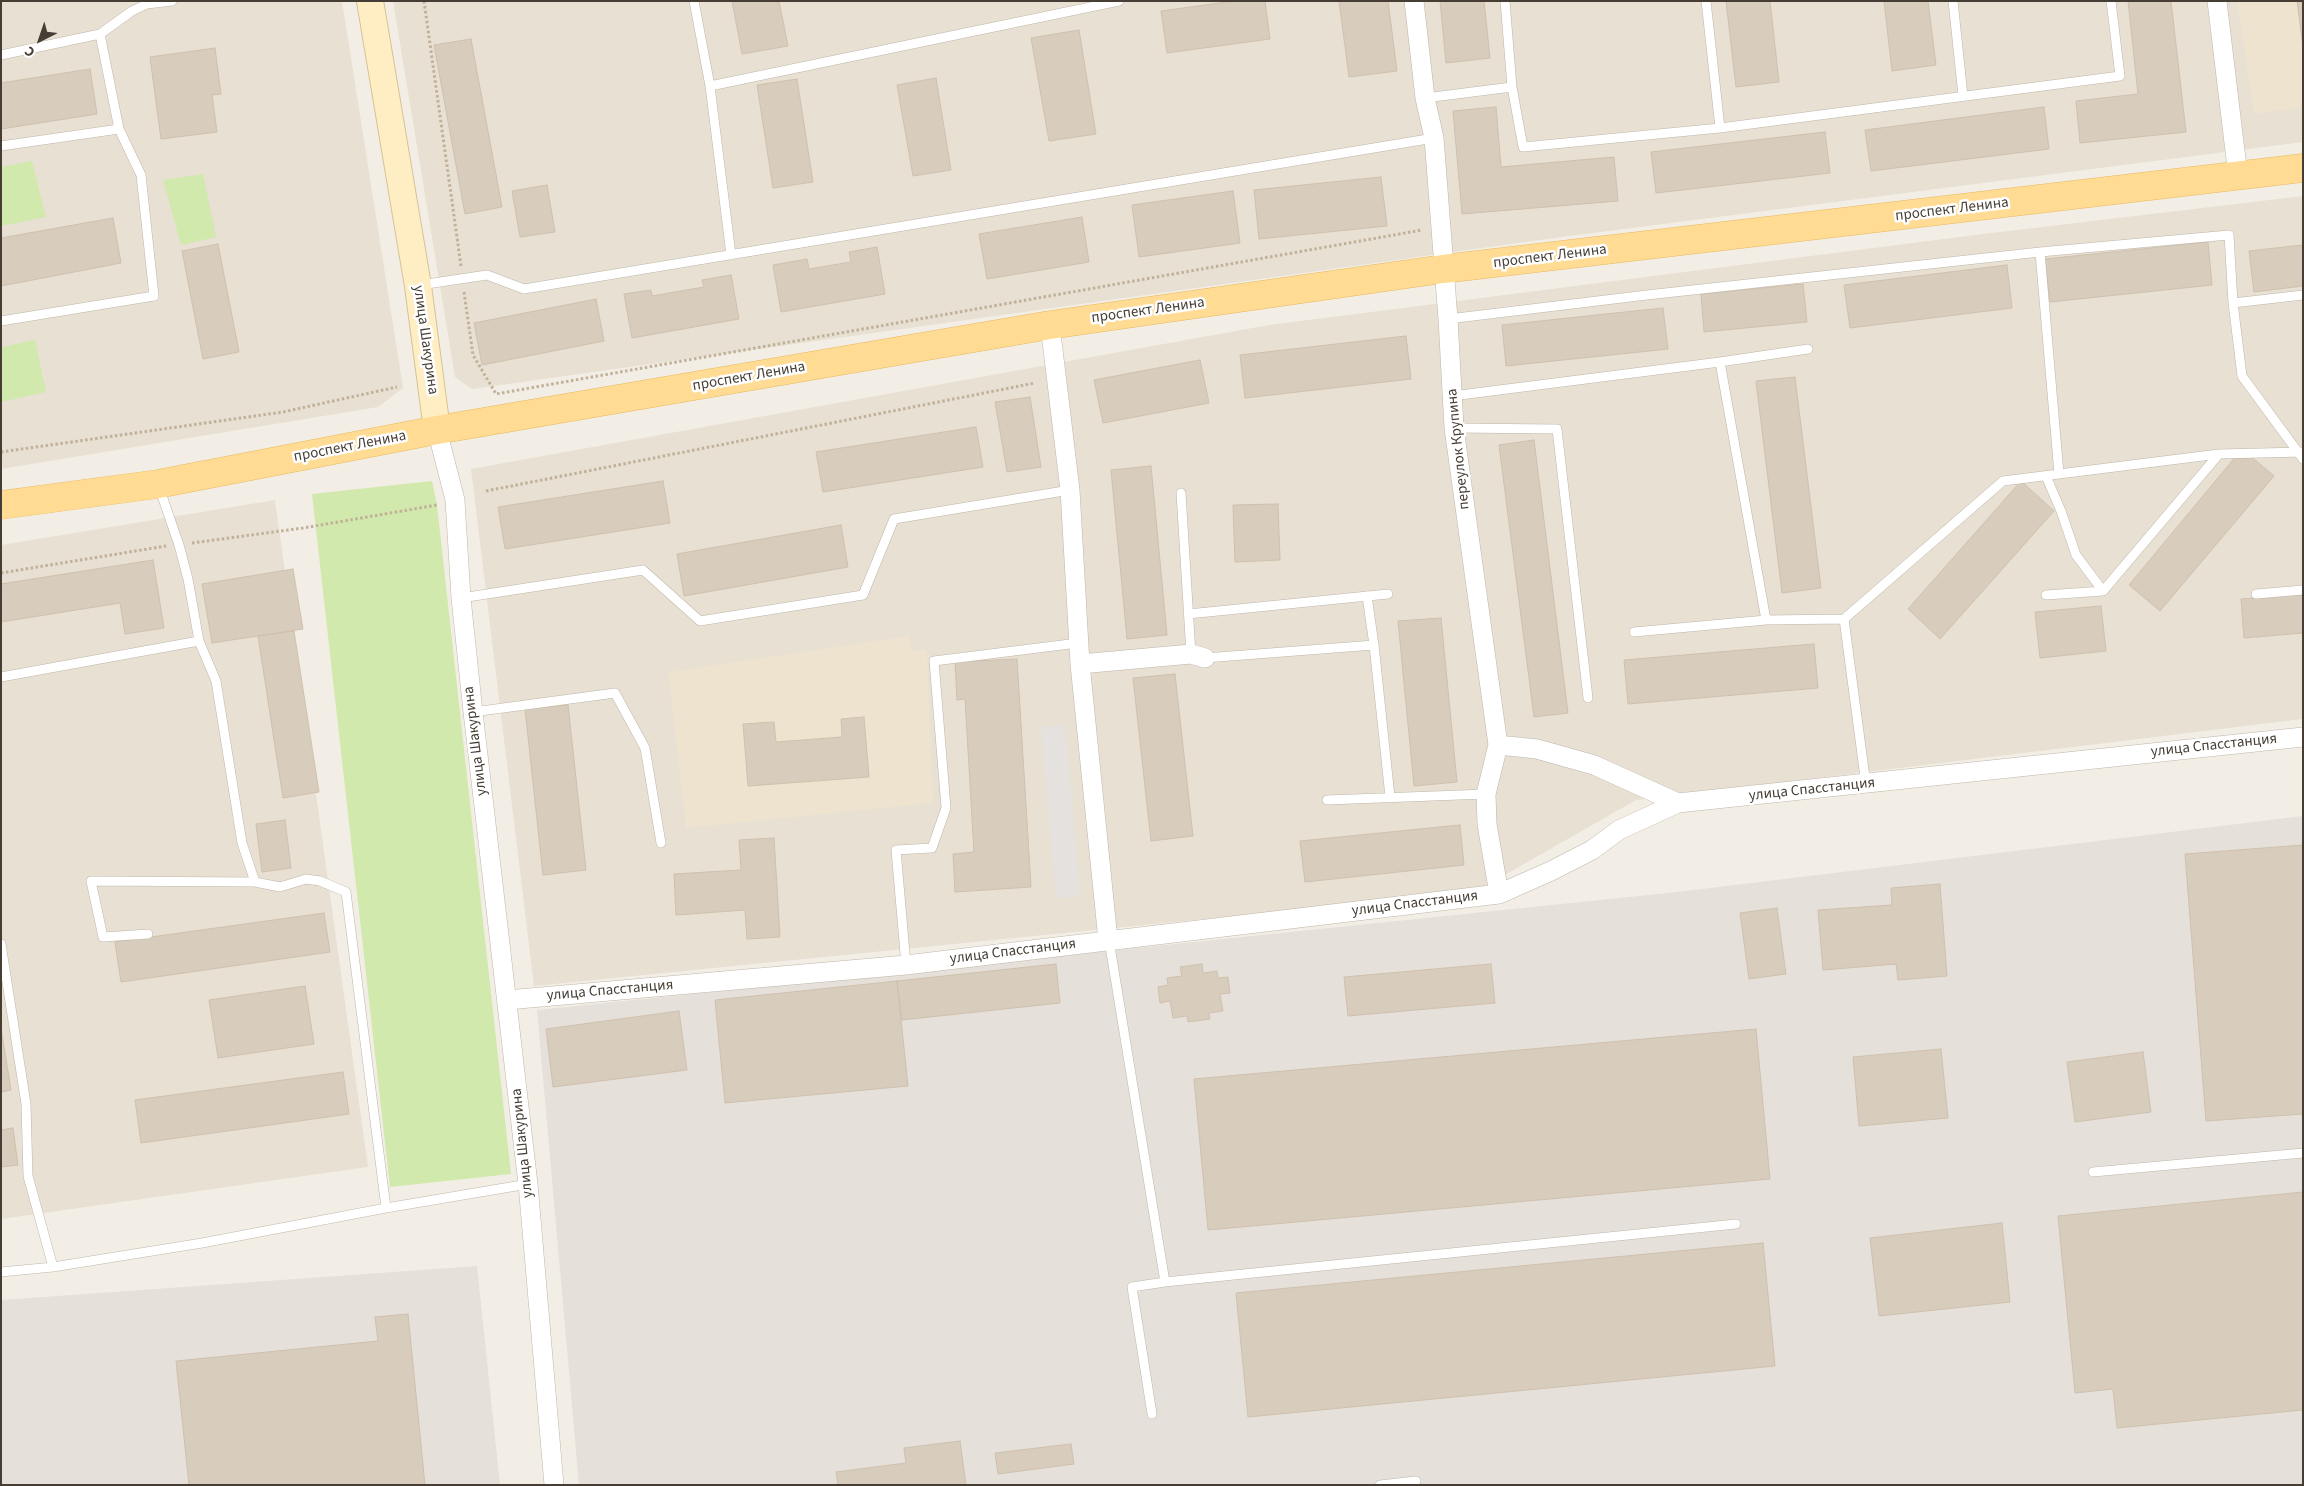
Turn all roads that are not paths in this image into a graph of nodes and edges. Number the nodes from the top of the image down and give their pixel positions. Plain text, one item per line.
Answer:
1 (172, 1) edge
2 (370, 1) edge
3 (694, 1) edge
4 (1119, 1) edge
5 (1414, 1) edge
6 (1505, 1) edge
7 (1706, 1) edge
8 (1953, 1) edge
9 (2111, 1) edge
10 (2217, 1) edge
11 (100, 34) junction
12 (1, 55) edge
13 (710, 86) junction
14 (1512, 87) junction
15 (1963, 96) junction
16 (1425, 98) junction
17 (1720, 128) junction
18 (119, 129) junction
19 (1434, 138) junction
20 (1, 146) edge
21 (2303, 168) edge
22 (2238, 176) junction
23 (2040, 252) junction
24 (731, 255) junction
25 (1443, 269) junction
26 (418, 286) junction
27 (2303, 295) edge
28 (2233, 304) junction
29 (1448, 319) junction
30 (1, 321) edge
31 (1050, 325) junction
32 (1808, 348) dead end
33 (1720, 362) junction
34 (1452, 396) junction
35 (1454, 428) junction
36 (437, 430) junction
37 (2219, 454) junction
38 (2302, 454) edge
39 (2059, 474) junction
40 (2046, 476) junction
41 (158, 484) junction
42 (1070, 490) junction
43 (1181, 493) dead end
44 (1, 505) edge
45 (2303, 590) edge
46 (2103, 591) junction
47 (1388, 594) dead end
48 (2256, 594) dead end
49 (2046, 595) dead end
50 (1367, 596) junction
51 (461, 598) junction
52 (1188, 614) junction
53 (1844, 619) junction
54 (1766, 620) junction
55 (1634, 632) dead end
56 (199, 641) junction
57 (1078, 643) junction
58 (1374, 645) junction
59 (1198, 656) junction
60 (1080, 664) junction
61 (1, 677) edge
62 (1588, 698) dead end
63 (473, 712) junction
64 (2303, 737) edge
65 (1498, 745) junction
66 (1866, 785) junction
67 (1486, 794) junction
68 (1390, 797) junction
69 (1327, 800) dead end
70 (1678, 803) junction
71 (661, 843) dead end
72 (255, 882) junction
73 (1499, 894) junction
74 (148, 934) dead end
75 (1108, 940) junction
76 (1, 944) edge
77 (906, 965) junction
78 (507, 1000) junction
79 (2303, 1153) edge
80 (2093, 1172) dead end
81 (528, 1184) junction
82 (386, 1208) junction
83 (1736, 1224) dead end
84 (54, 1267) junction
85 (1, 1272) edge
86 (1165, 1282) junction
87 (1152, 1414) dead end
88 (1416, 1481) dead end
89 (554, 1485) edge
90 (1380, 1485) edge

1 - 11 lane
2 - 26 main road, улица Шакурина
3 - 13 lane
4 - 13 lane
5 - 16 street, переулок Крупина
6 - 14 lane
7 - 17 lane
8 - 15 lane
9 - 15 lane
10 - 22 street
11 - 12 lane
11 - 18 lane
13 - 24 lane
14 - 16 lane
14 - 17 lane
15 - 17 lane
16 - 19 street, переулок Крупина
18 - 20 lane
18 - 30 lane
19 - 24 lane
19 - 25 street, переулок Крупина
21 - 22 main road, проспект Ленина
22 - 25 main road, проспект Ленина
23 - 28 lane
23 - 29 lane
23 - 39 lane
24 - 26 lane
25 - 29 street, переулок Крупина
25 - 31 main road, проспект Ленина
26 - 36 main road, улица Шакурина
27 - 28 lane
28 - 38 lane
29 - 34 street, переулок Крупина
31 - 36 main road, проспект Ленина
31 - 42 street
32 - 33 lane
33 - 34 lane
33 - 54 lane
34 - 35 street, переулок Крупина
35 - 62 lane
35 - 65 street, переулок Крупина
36 - 41 main road, проспект Ленина
36 - 51 street, улица Шакурина
37 - 38 lane
37 - 39 lane
37 - 46 lane
39 - 40 lane
40 - 46 lane
40 - 53 lane
41 - 44 main road, проспект Ленина
41 - 56 lane
42 - 51 lane
42 - 57 street
43 - 52 lane
45 - 48 lane
46 - 49 lane
47 - 50 lane
50 - 52 lane
50 - 58 lane
51 - 63 street, улица Шакурина
52 - 59 lane
53 - 54 lane
53 - 66 lane
54 - 55 lane
56 - 61 lane
56 - 72 lane
57 - 60 street
57 - 77 lane
58 - 59 lane
58 - 68 lane
59 - 60 street
60 - 75 street
63 - 71 lane
63 - 78 street, улица Шакурина
64 - 66 street, улица Спасстанция
65 - 67 street, переулок Крупина
65 - 70 street
66 - 70 street, улица Спасстанция
67 - 68 lane
67 - 73 street, переулок Крупина
68 - 69 lane
70 - 73 street, улица Спасстанция
72 - 74 lane
72 - 82 lane
73 - 75 street, улица Спасстанция
75 - 77 street, улица Спасстанция
75 - 86 lane
76 - 84 lane
77 - 78 street, улица Спасстанция
78 - 81 street, улица Шакурина
79 - 80 lane
81 - 82 lane
81 - 89 street, улица Шакурина
82 - 84 lane
83 - 86 lane
84 - 85 lane
86 - 87 lane
88 - 90 lane

